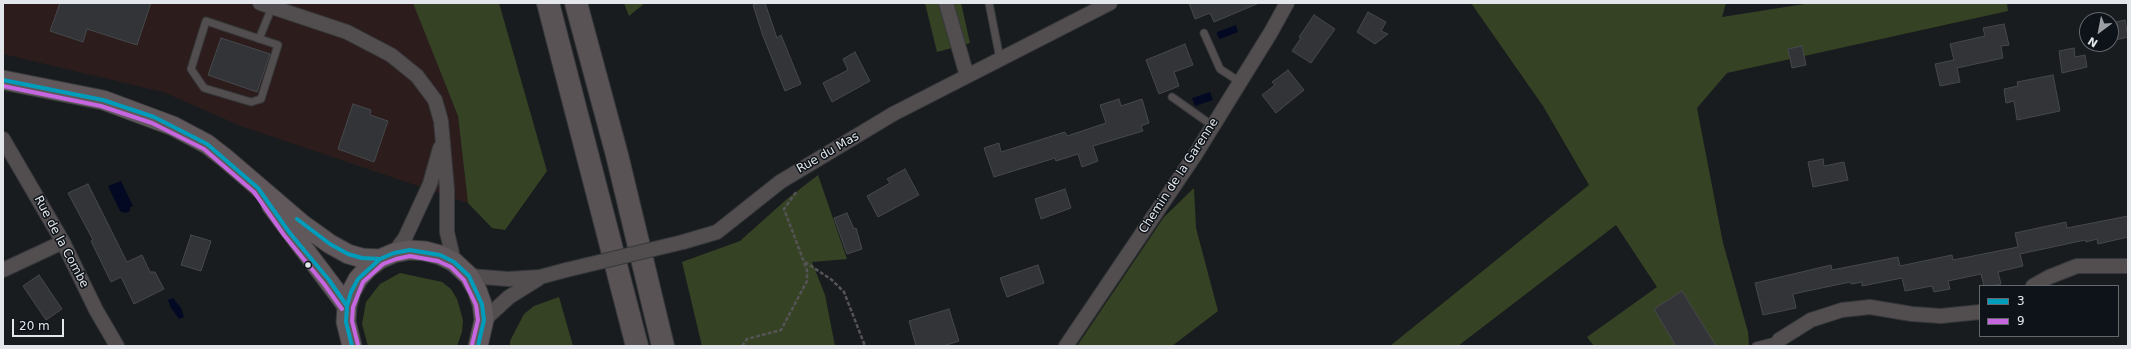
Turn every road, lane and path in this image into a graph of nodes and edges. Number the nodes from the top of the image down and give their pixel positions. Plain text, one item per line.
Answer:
1 (548, 3) edge
2 (576, 3) edge
3 (946, 3) edge
4 (989, 3) edge
5 (1110, 3) edge
6 (1287, 3) edge
7 (266, 5) edge
8 (1204, 33) dead end
9 (259, 39) junction
10 (1000, 59) junction
11 (967, 76) junction
12 (3, 80) edge
13 (1240, 82) junction
14 (1172, 97) dead end
15 (1213, 126) junction
16 (3, 139) edge
17 (442, 142) junction
18 (807, 164) junction
19 (258, 188) junction
20 (63, 242) junction
21 (387, 256) junction
22 (804, 261) junction
23 (454, 262) junction
24 (2128, 266) edge
25 (3, 270) edge
26 (469, 276) junction
27 (540, 278) junction
28 (2035, 285) edge
29 (347, 306) junction
30 (1979, 312) edge
31 (484, 320) junction
32 (1778, 340) joint
33 (349, 343) edge
34 (117, 346) edge
35 (478, 346) edge
36 (637, 346) edge
37 (664, 346) edge
38 (742, 346) edge
39 (865, 346) edge
40 (1066, 346) edge
41 (1756, 346) edge

1 - 36 highway
2 - 37 highway
3 - 11 street
4 - 10 lane
5 - 10 street, Rue du Mas
6 - 13 street, Chemin de la Garenne
7 - 9 lane
7 - 17 street
8 - 13 lane
9 - 9 lane
10 - 11 street, Rue du Mas
11 - 18 street, Rue du Mas
12 - 19 street
13 - 15 street, Chemin de la Garenne
14 - 15 lane
15 - 40 street, Chemin de la Garenne
16 - 20 street, Rue de la Combe
17 - 21 street
17 - 23 street
18 - 22 path
18 - 27 street, Rue du Mas, bridge
19 - 21 street
19 - 29 street
20 - 25 street
20 - 34 street, Rue de la Combe
21 - 23 street
21 - 29 street
22 - 38 path
22 - 39 path
23 - 26 street
24 - 28 street
26 - 27 street, Rue du Mas
26 - 31 street
27 - 31 street, Rue du Mas
29 - 33 street
30 - 32 street
31 - 35 street
32 - 41 lane

